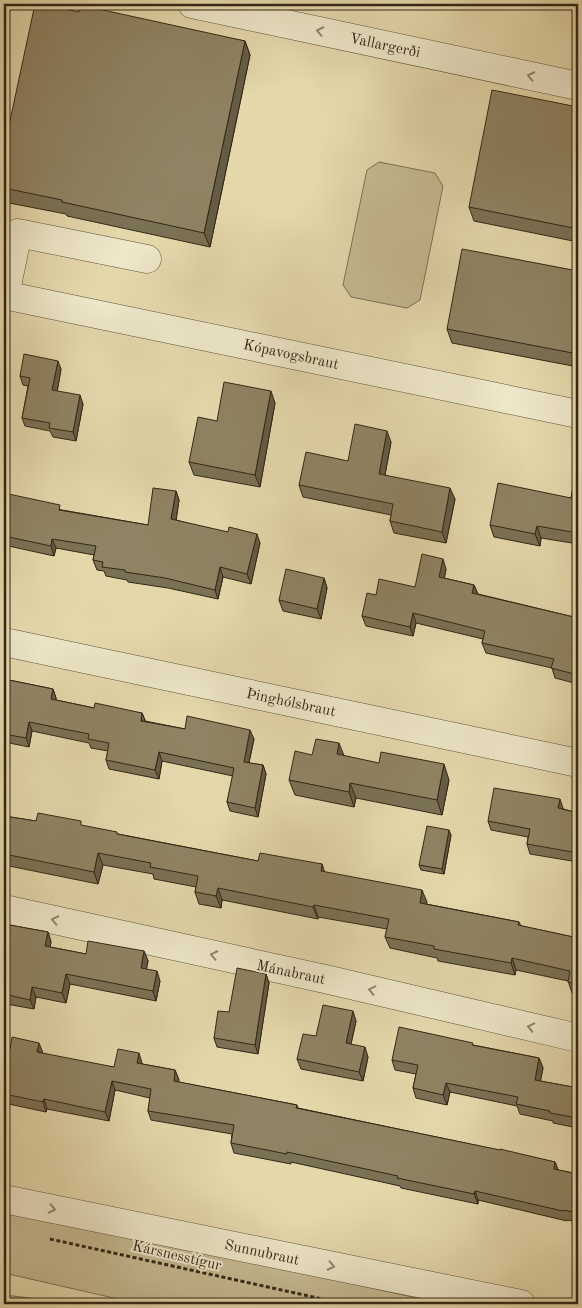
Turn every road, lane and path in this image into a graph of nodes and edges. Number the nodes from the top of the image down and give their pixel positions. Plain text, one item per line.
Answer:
1 (192, 4) edge
2 (578, 86) edge
3 (147, 259) dead end
4 (5, 295) edge
5 (578, 414) edge
6 (4, 642) edge
7 (578, 763) edge
8 (4, 909) edge
9 (578, 1038) edge
10 (4, 1199) edge
11 (42, 1237) dead end
12 (345, 1304) edge
13 (521, 1304) edge

2 -> 1 street, Vallargerði
3 - 4 street
4 - 5 street, Kópavogsbraut
6 - 7 street, Þinghólsbraut
9 -> 8 street, Mánabraut
10 -> 13 street, Sunnubraut
11 - 12 path, Kársnesstígur

